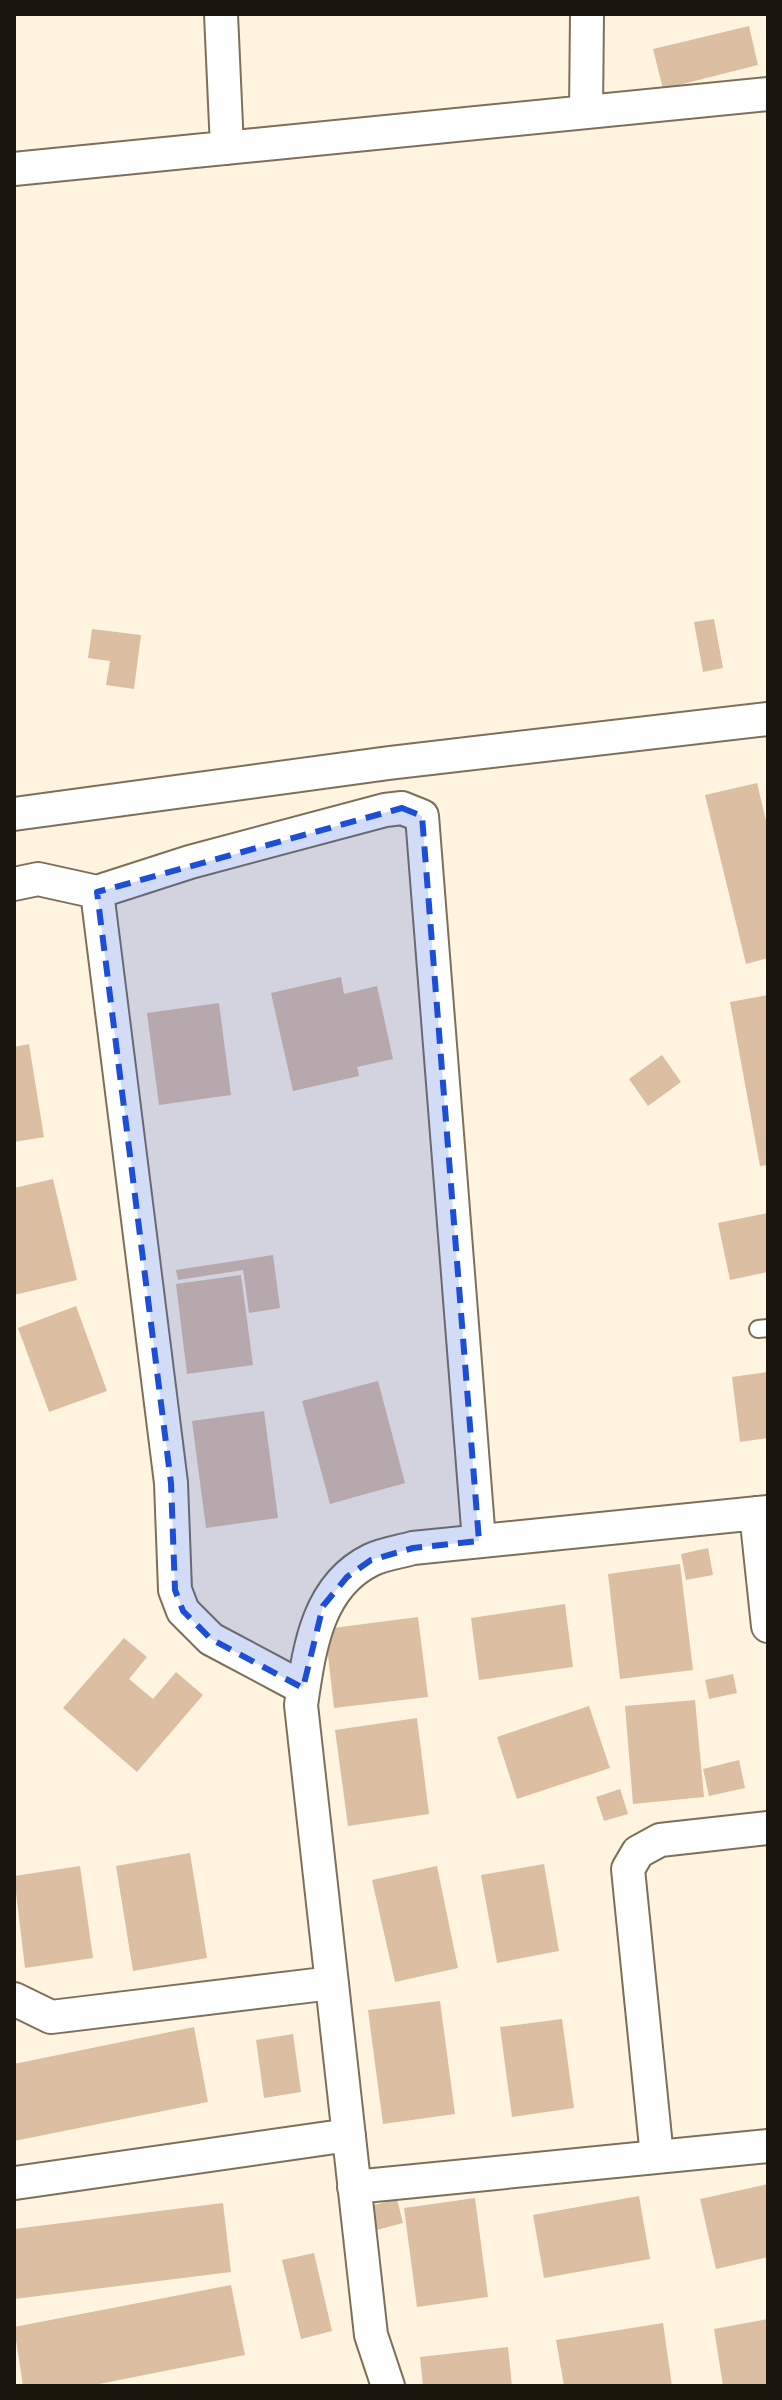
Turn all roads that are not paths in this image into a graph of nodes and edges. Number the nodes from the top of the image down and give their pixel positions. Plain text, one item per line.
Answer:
1 (221, 14) edge
2 (587, 14) edge
3 (768, 94) edge
4 (586, 112) junction
5 (227, 148) junction
6 (14, 169) edge
7 (768, 719) edge
8 (14, 814) edge
9 (14, 884) edge
10 (97, 892) junction
11 (762, 1512) edge
12 (479, 1541) junction
13 (768, 1626) edge
14 (303, 1688) junction
15 (768, 1828) edge
16 (332, 1983) junction
17 (14, 1999) edge
18 (349, 2135) junction
19 (768, 2146) edge
20 (657, 2157) junction
21 (15, 2183) edge
22 (354, 2187) junction
23 (388, 2386) edge

1 - 5 street
2 - 4 street
3 - 4 street
4 - 5 street
5 - 6 street
7 - 8 street
9 - 10 street
10 - 12 street
10 - 14 street
11 - 12 street
11 - 13 street
12 - 14 street
14 - 16 street
15 - 20 street
16 - 17 street
16 - 18 street
18 - 21 street
18 - 22 street
19 - 20 street
20 - 22 street
22 - 23 street

